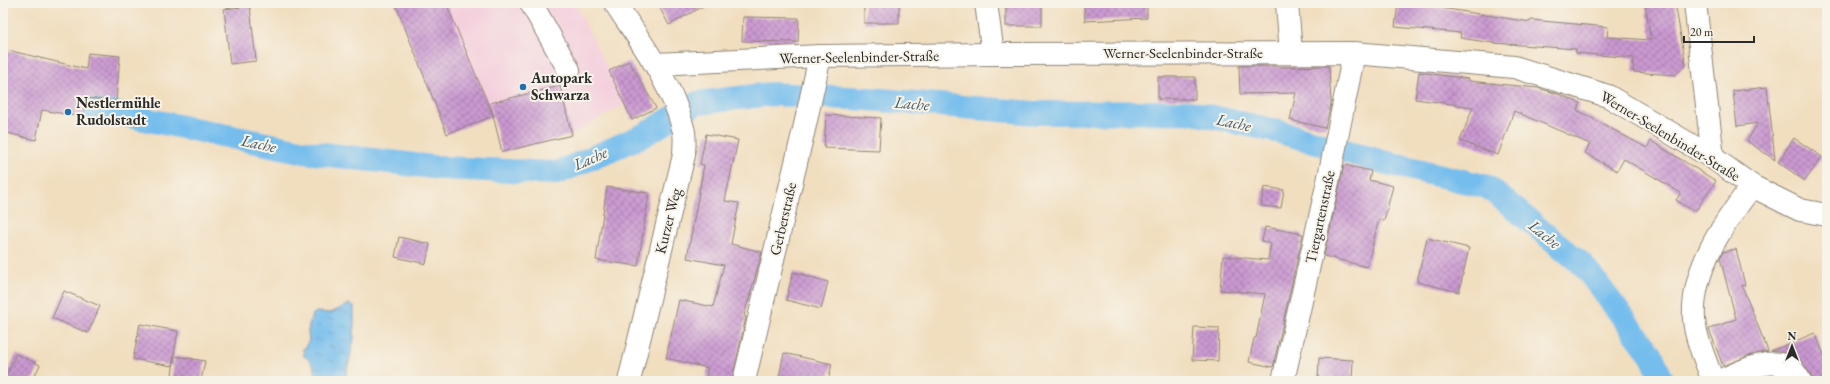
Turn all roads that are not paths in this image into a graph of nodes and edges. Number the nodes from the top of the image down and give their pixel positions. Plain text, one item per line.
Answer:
1 (531, 3) edge
2 (615, 3) edge
3 (986, 3) edge
4 (1287, 3) edge
5 (1696, 3) edge
6 (1291, 52) junction
7 (1354, 52) junction
8 (993, 54) junction
9 (656, 64) junction
10 (817, 66) junction
11 (569, 70) dead end
12 (1713, 158) junction
13 (1752, 186) junction
14 (1827, 215) edge
15 (629, 381) edge
16 (744, 381) edge
17 (1283, 381) edge
18 (1713, 381) edge
19 (1719, 381) edge
20 (1800, 381) edge

1 - 11 street
2 - 9 street
3 - 8 street
4 - 6 street
5 - 12 street
6 - 7 street, Werner-Seelenbinder-Straße
6 - 8 street, Werner-Seelenbinder-Straße
7 - 12 street, Werner-Seelenbinder-Straße
7 - 17 street, Tiergartenstraße
8 - 10 street, Werner-Seelenbinder-Straße
9 - 10 street, Werner-Seelenbinder-Straße
9 - 15 street, Kurzer Weg
10 - 16 street, Gerberstraße
12 - 13 street, Werner-Seelenbinder-Straße
13 - 14 street, Werner-Seelenbinder-Straße
13 - 18 street, Werner-Seelenbinder-Straße
19 - 20 street

